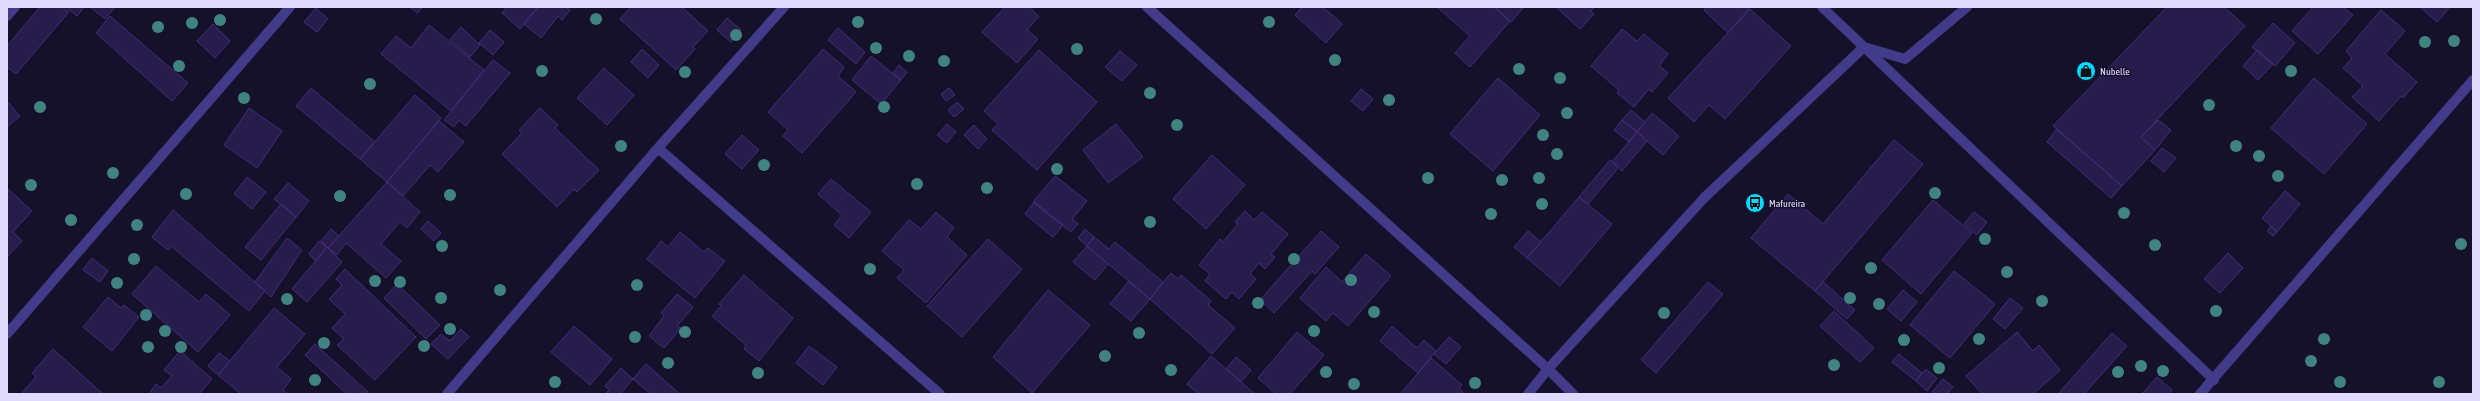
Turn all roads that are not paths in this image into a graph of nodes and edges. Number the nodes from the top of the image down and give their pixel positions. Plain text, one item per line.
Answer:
1 (15, 7) edge
2 (290, 7) edge
3 (784, 7) edge
4 (1147, 7) edge
5 (1822, 7) edge
6 (1968, 7) edge
7 (7, 16) edge
8 (1864, 47) junction
9 (2473, 80) edge
10 (658, 148) junction
11 (7, 334) edge
12 (1548, 369) junction
13 (2214, 380) junction
14 (447, 394) edge
15 (940, 394) edge
16 (1528, 394) edge
17 (1573, 394) edge
18 (2200, 394) edge

1 - 7 street
2 - 11 street
3 - 10 street
4 - 12 street
5 - 8 street
6 - 8 street
8 - 12 street
8 - 13 street
9 - 13 street
10 - 14 street
10 - 15 street
12 - 16 street
12 - 17 street
13 - 18 street

